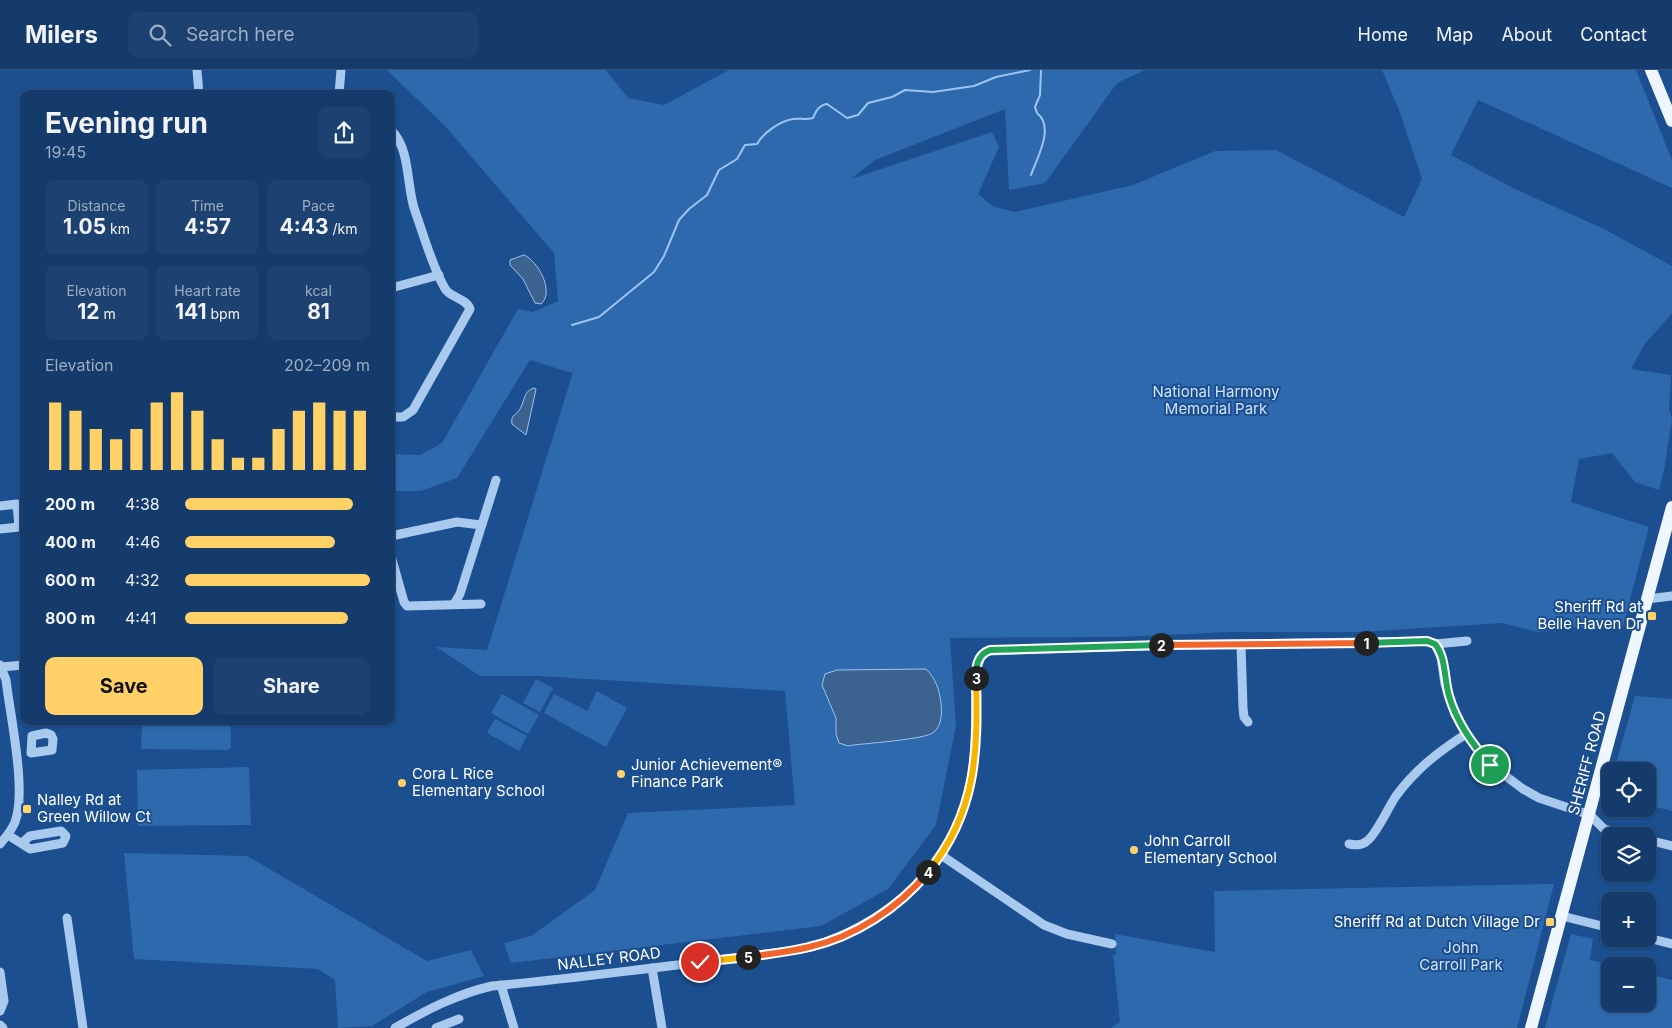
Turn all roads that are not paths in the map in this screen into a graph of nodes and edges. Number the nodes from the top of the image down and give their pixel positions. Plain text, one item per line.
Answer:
1 (197, 70) edge
2 (341, 70) edge
3 (1651, 70) edge
4 (199, 90) edge
5 (338, 90) edge
6 (1672, 121) edge
7 (395, 136) edge
8 (439, 275) junction
9 (395, 287) edge
10 (395, 417) edge
11 (496, 480) dead end
12 (0, 506) edge
13 (1672, 507) edge
14 (481, 525) junction
15 (0, 529) edge
16 (395, 535) edge
17 (395, 569) edge
18 (1672, 596) edge
19 (1647, 599) junction
20 (454, 604) junction
21 (481, 604) dead end
22 (1467, 641) dead end
23 (1435, 644) junction
24 (1241, 645) junction
25 (20, 664) edge
26 (1, 666) edge
27 (1248, 722) dead end
28 (1466, 734) junction
29 (31, 753) dead end
30 (16, 756) junction
31 (1590, 815) junction
32 (1602, 827) edge
33 (8, 836) junction
34 (1656, 842) edge
35 (22, 843) dead end
36 (0, 844) edge
37 (1349, 844) dead end
38 (1672, 846) edge
39 (941, 854) junction
40 (1562, 916) junction
41 (67, 918) dead end
42 (1601, 926) edge
43 (1656, 940) edge
44 (1112, 944) dead end
45 (1672, 944) edge
46 (652, 968) junction
47 (0, 972) edge
48 (501, 986) junction
49 (0, 1011) edge
50 (459, 1019) dead end
51 (0, 1025) edge
52 (399, 1027) edge
53 (3, 1028) edge
54 (83, 1028) edge
55 (436, 1028) edge
56 (514, 1028) edge
57 (662, 1028) edge
58 (1532, 1028) edge

1 - 4 street
2 - 5 street
3 - 6 main road
7 - 8 street
8 - 9 street
8 - 10 street
11 - 14 street
12 - 15 street
13 - 19 main road, SHERIFF ROAD
14 - 16 street
14 - 20 street
17 - 20 street
18 - 19 street
19 - 31 main road, SHERIFF ROAD
20 - 21 street
22 - 23 street
23 - 24 street
23 - 28 street
24 - 27 street
24 - 39 street, NALLEY ROAD
25 - 26 street
26 - 30 street
28 - 31 street
28 - 37 street
29 - 30 street
30 - 33 street
31 - 32 street
31 - 40 main road, SHERIFF ROAD
33 - 35 street
33 - 36 street
34 - 38 street
39 - 44 street
39 - 46 street, NALLEY ROAD
40 - 42 street
40 - 58 main road, SHERIFF ROAD
41 - 54 street
43 - 45 street
46 - 48 street, NALLEY ROAD
46 - 57 street
47 - 49 street
48 - 52 street, NALLEY ROAD
48 - 56 street
50 - 55 street
51 - 53 street

